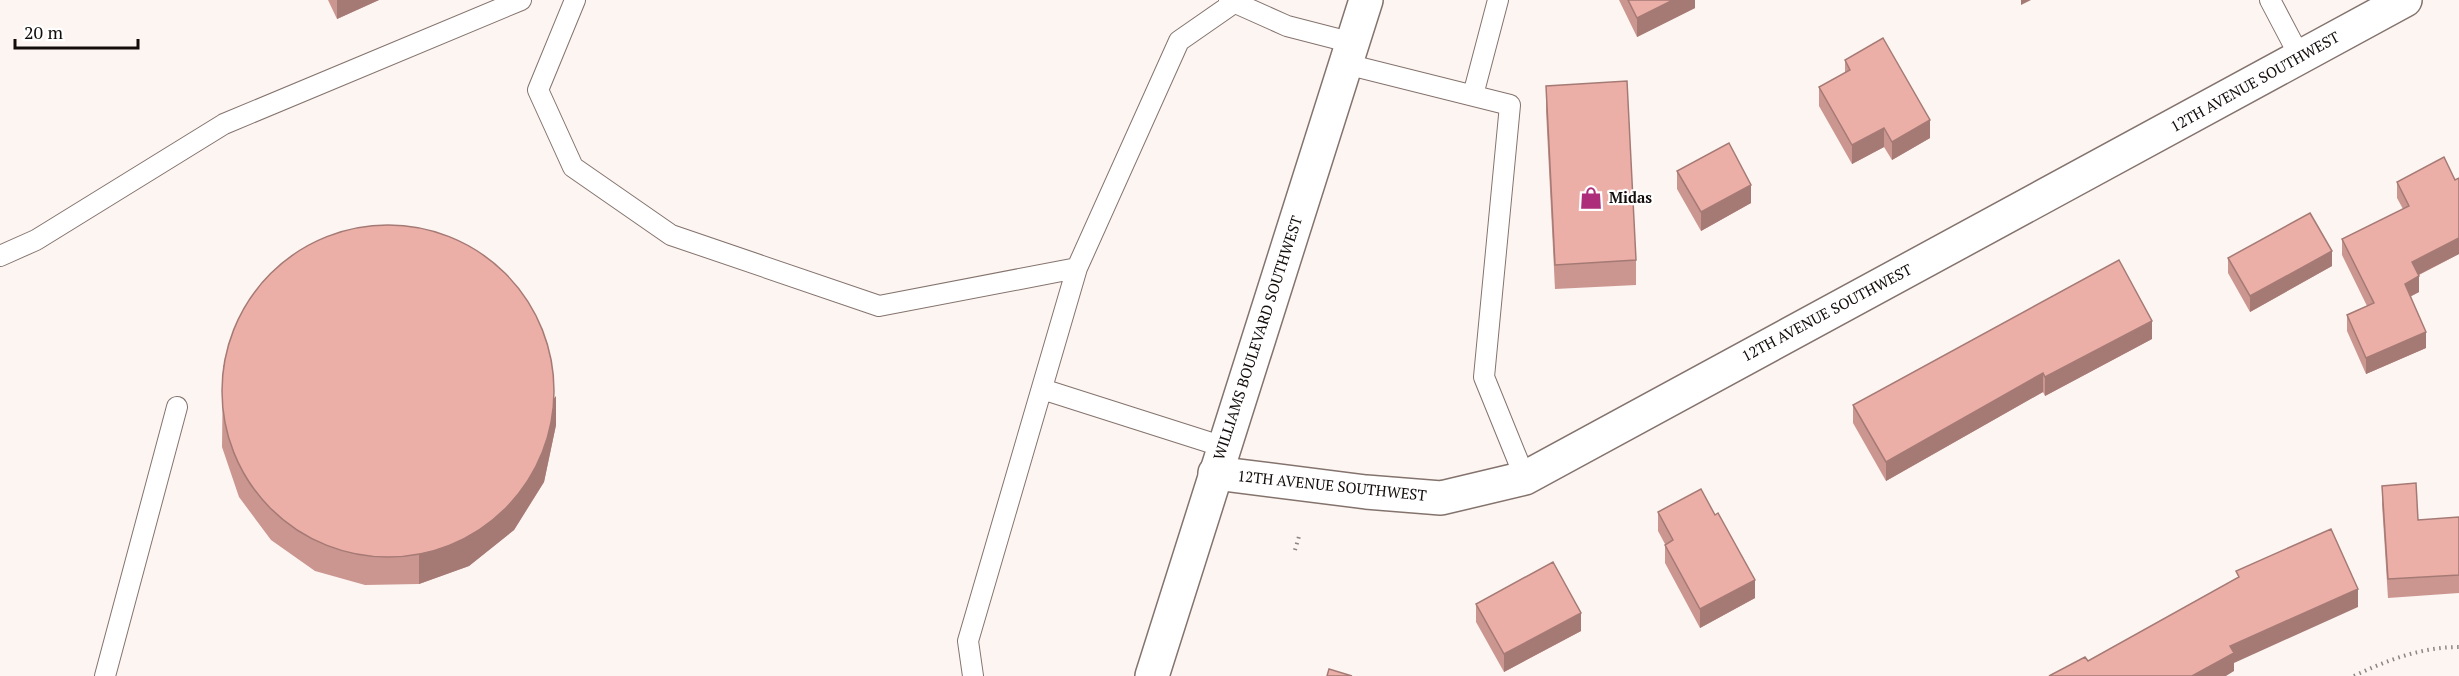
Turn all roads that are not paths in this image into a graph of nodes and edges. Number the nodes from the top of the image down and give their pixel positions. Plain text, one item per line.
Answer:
1 (521, 0) edge
2 (574, 0) edge
3 (1366, 0) edge
4 (1498, 0) edge
5 (2270, 0) edge
6 (2405, 0) edge
7 (1235, 1) edge
8 (1349, 53) junction
9 (2300, 57) junction
10 (1473, 95) junction
11 (0, 256) edge
12 (1077, 268) junction
13 (1042, 389) junction
14 (177, 407) dead end
15 (1220, 460) junction
16 (1525, 478) junction
17 (105, 676) edge
18 (973, 676) edge
19 (1152, 676) edge

1 - 11 lane
2 - 12 lane
3 - 8 street, WILLIAMS BOULEVARD SOUTHWEST
4 - 10 lane
5 - 9 lane
6 - 9 street, 12TH AVENUE SOUTHWEST
7 - 8 lane
7 - 12 lane
8 - 10 lane
8 - 15 street, WILLIAMS BOULEVARD SOUTHWEST
9 - 16 street, 12TH AVENUE SOUTHWEST
10 - 16 lane
12 - 13 lane
13 - 15 lane
13 - 18 lane
14 - 17 lane
15 - 16 street, 12TH AVENUE SOUTHWEST
15 - 19 street, WILLIAMS BOULEVARD SOUTHWEST

